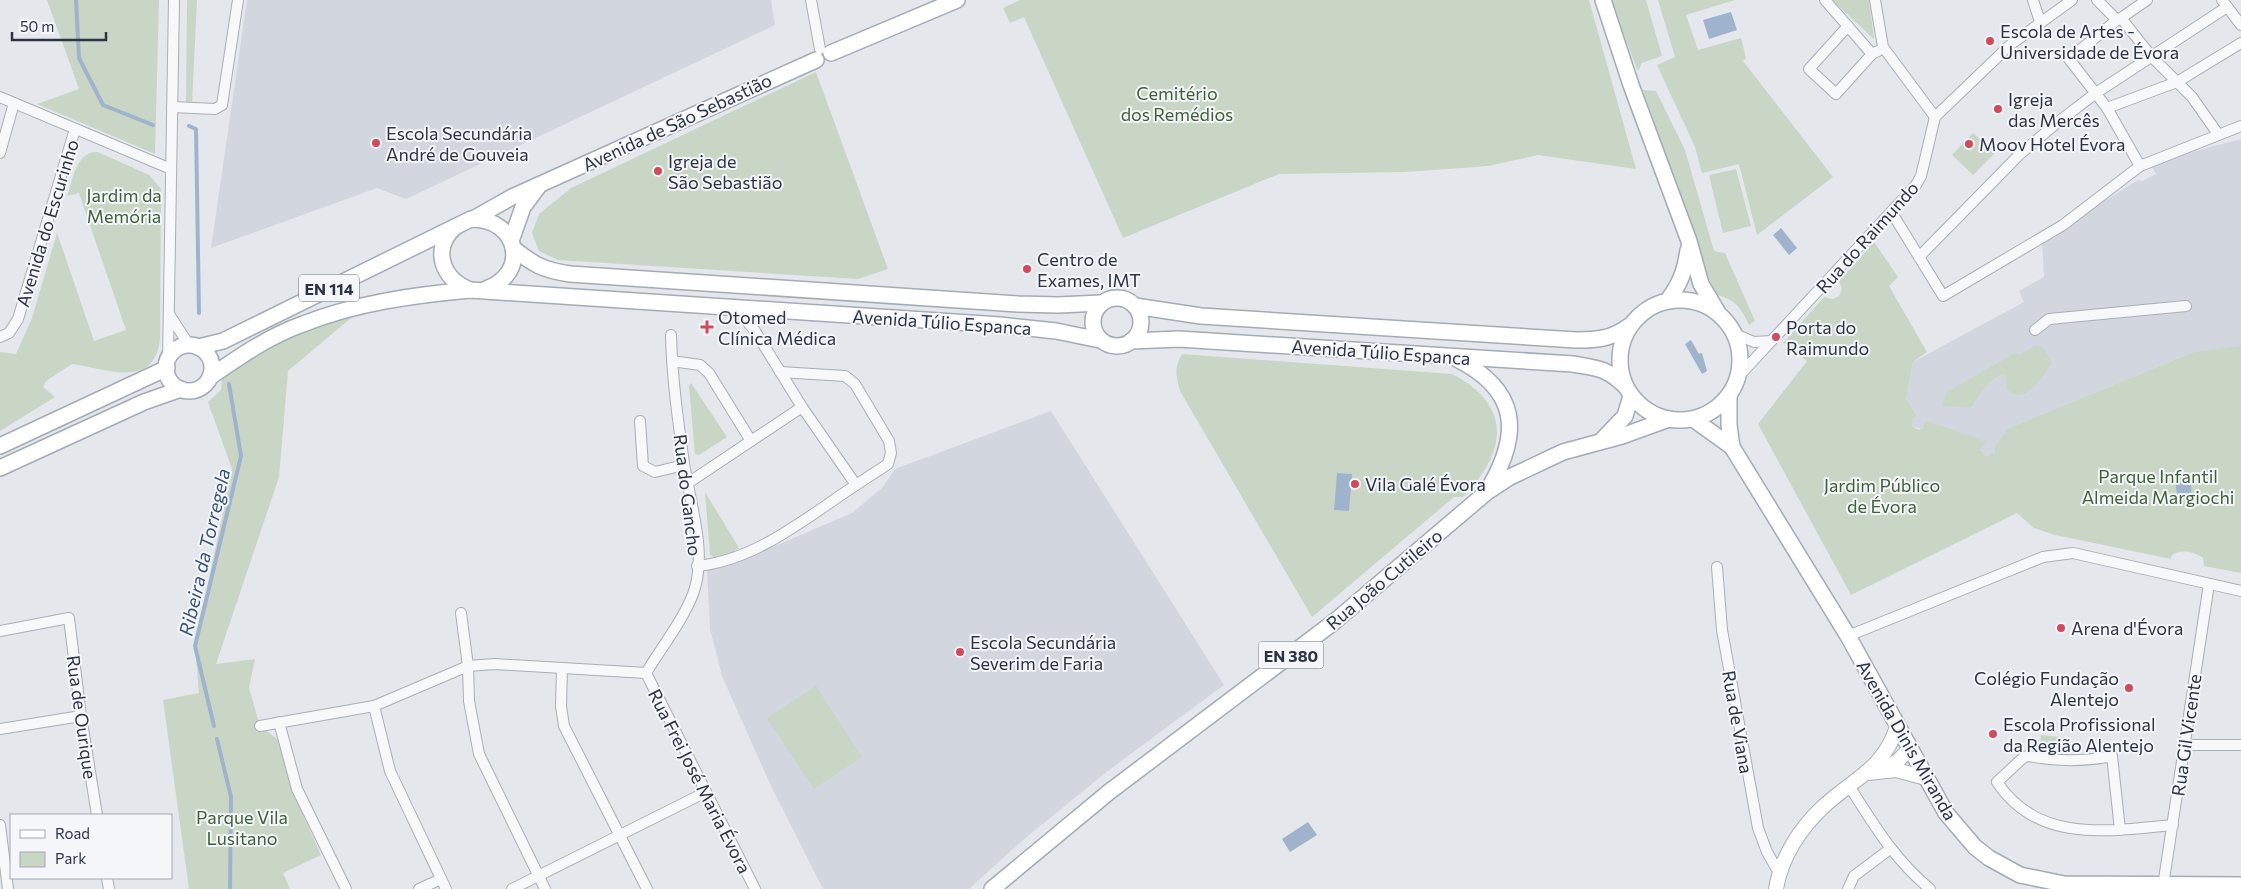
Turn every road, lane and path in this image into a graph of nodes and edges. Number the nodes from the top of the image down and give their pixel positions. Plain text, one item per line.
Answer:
1 (174, 0) edge
2 (238, 0) edge
3 (811, 0) edge
4 (957, 0) edge
5 (1603, 0) edge
6 (1825, 0) edge
7 (1875, 0) edge
8 (2033, 0) edge
9 (2072, 0) edge
10 (2097, 0) edge
11 (2147, 0) edge
12 (2225, 2) edge
13 (2119, 19) junction
14 (2040, 22) junction
15 (1848, 26) junction
16 (2241, 26) edge
17 (2241, 43) edge
18 (1883, 48) junction
19 (822, 54) junction
20 (1872, 54) junction
21 (2152, 57) junction
22 (2177, 82) junction
23 (2096, 93) junction
24 (0, 97) edge
25 (14, 103) junction
26 (172, 107) junction
27 (2107, 108) junction
28 (1935, 117) junction
29 (2241, 126) edge
30 (75, 129) junction
31 (2218, 134) junction
32 (0, 153) edge
33 (2140, 166) junction
34 (171, 169) junction
35 (539, 186) junction
36 (1892, 213) junction
37 (464, 222) junction
38 (1689, 241) junction
39 (512, 245) junction
40 (1918, 257) junction
41 (477, 290) junction
42 (1668, 300) junction
43 (1101, 303) junction
44 (1135, 306) junction
45 (2186, 306) dead end
46 (736, 308) junction
47 (773, 310) junction
48 (1718, 313) junction
49 (169, 314) junction
50 (1629, 326) junction
51 (2035, 330) dead end
52 (755, 331) junction
53 (1735, 334) junction
54 (671, 335) dead end
55 (0, 338) edge
56 (1100, 340) junction
57 (1771, 341) junction
58 (1131, 342) junction
59 (194, 346) junction
60 (1451, 356) junction
61 (672, 361) junction
62 (167, 363) junction
63 (780, 372) junction
64 (210, 377) junction
65 (1738, 377) junction
66 (181, 389) junction
67 (1628, 391) junction
68 (1728, 396) junction
69 (802, 407) junction
70 (1669, 419) junction
71 (1693, 419) junction
72 (640, 421) dead end
73 (750, 441) junction
74 (1600, 441) junction
75 (0, 446) edge
76 (1732, 446) junction
77 (684, 465) junction
78 (0, 468) edge
79 (688, 483) junction
80 (856, 485) junction
81 (1487, 492) junction
82 (697, 566) junction
83 (1717, 566) dead end
84 (2209, 584) junction
85 (2241, 591) edge
86 (461, 613) dead end
87 (0, 631) edge
88 (1848, 636) junction
89 (468, 666) junction
90 (562, 668) junction
91 (646, 672) junction
92 (374, 706) junction
93 (81, 716) junction
94 (280, 722) junction
95 (260, 726) dead end
96 (1897, 727) junction
97 (0, 729) edge
98 (2185, 745) junction
99 (2241, 745) edge
100 (1910, 748) junction
101 (1868, 773) junction
102 (1926, 778) junction
103 (1849, 786) junction
104 (706, 792) junction
105 (97, 814) edge
106 (0, 825) edge
107 (2173, 825) junction
108 (2120, 830) junction
109 (620, 835) junction
110 (1890, 849) junction
111 (1779, 873) junction
112 (539, 876) junction
113 (441, 879) junction
114 (2241, 885) edge
115 (2163, 886) junction
116 (8, 889) edge
117 (346, 889) edge
118 (419, 889) edge
119 (446, 889) edge
120 (512, 889) edge
121 (545, 889) edge
122 (647, 889) edge
123 (755, 889) edge
124 (992, 889) edge
125 (1776, 889) edge
126 (1848, 889) edge
127 (1930, 889) edge

1 - 26 street
2 - 26 street
3 - 19 street
4 - 19 main road, Avenida de São Sebastião
5 - 38 main road
6 - 15 street
7 - 18 street
8 - 14 street
9 - 14 street
10 - 13 street
11 - 13 street
12 - 16 street
12 - 21 street
13 - 21 street
13 - 23 street
14 - 28 street
15 - 20 street
15 - 20 street
17 - 22 street
18 - 20 street
18 - 28 street
19 - 35 main road, Avenida de São Sebastião
21 - 22 street
21 - 23 street
22 - 27 street
22 - 31 street
23 - 27 street
23 - 40 street
24 - 25 street
25 - 30 street
25 - 32 street
26 - 34 street
27 - 33 street
28 - 36 street, Rua do Raimundo
29 - 31 street
30 - 34 street
30 - 55 street, Avenida do Escurinho
31 - 33 street
33 - 40 street
34 - 49 street
35 - 37 main road, Avenida de São Sebastião
35 - 39 main road, Avenida de São Sebastião
36 - 40 street
36 - 57 street, Rua do Raimundo
37 - 39 main road, Avenida Túlio Espanca
37 - 41 main road, Avenida Túlio Espanca
37 - 59 main road, EN 114
38 - 42 main road
38 - 48 main road
39 - 41 main road, Avenida Túlio Espanca
39 - 43 main road, Avenida Túlio Espanca
41 - 46 main road, Avenida Túlio Espanca
41 - 64 main road, Avenida Túlio Espanca / EN 114
42 - 48 main road
42 - 50 main road
43 - 44 main road, Avenida Túlio Espanca
43 - 56 main road
44 - 50 main road, Avenida Túlio Espanca
44 - 58 main road
45 - 51 street
46 - 47 main road, Avenida Túlio Espanca
46 - 52 street
47 - 52 street
47 - 56 main road, Avenida Túlio Espanca
48 - 53 main road
49 - 59 street
49 - 62 street
50 - 67 main road
52 - 63 street
53 - 57 street
53 - 65 main road
54 - 61 street, Rua do Gancho
56 - 58 main road, Avenida Túlio Espanca
57 - 65 street, Rua do Raimundo
58 - 60 main road, Avenida Túlio Espanca
59 - 62 main road
59 - 64 main road
60 - 67 main road, Avenida Túlio Espanca
60 - 81 main road
61 - 73 street
61 - 77 street, Rua do Gancho
62 - 66 main road
62 - 75 main road
63 - 69 street
63 - 80 street
64 - 66 main road, Avenida Túlio Espanca
65 - 68 main road
66 - 78 main road, Avenida Túlio Espanca
67 - 70 main road
67 - 74 main road, Rua João Cutileiro / EN 380
68 - 71 main road
68 - 76 main road, Avenida Dinis Miranda
69 - 73 street
69 - 80 street
70 - 71 main road
70 - 74 main road, Rua João Cutileiro / EN 380
71 - 76 main road, Avenida Dinis Miranda
72 - 77 street
73 - 79 street
74 - 81 main road, Rua João Cutileiro / EN 380
76 - 88 main road, Avenida Dinis Miranda
77 - 79 street, Rua do Gancho
79 - 82 street, Rua do Gancho
80 - 82 street
81 - 124 main road, Rua João Cutileiro / EN 380
82 - 91 street, Rua do Gancho
83 - 111 street, Rua de Viana
84 - 85 street
84 - 88 street
84 - 98 street, Rua Gil Vicente
86 - 89 street
87 - 93 street, Rua de Ourique
88 - 96 main road, Avenida Dinis Miranda
89 - 90 street
89 - 92 street
89 - 112 street
90 - 91 street
90 - 109 street
91 - 104 street, Rua Frei José Maria Évora
92 - 94 street
92 - 113 street
93 - 97 street
93 - 105 street, Rua de Ourique
94 - 95 street
94 - 117 street
96 - 100 main road, Avenida Dinis Miranda
96 - 101 street
98 - 99 street
98 - 107 street, Rua Gil Vicente
100 - 101 street
100 - 102 main road, Avenida Dinis Miranda
101 - 102 street
101 - 103 street
102 - 115 main road, Avenida Dinis Miranda
103 - 110 street
103 - 111 street
104 - 109 street
104 - 123 street, Rua Frei José Maria Évora
106 - 116 street
107 - 108 street
107 - 115 street, Rua Gil Vicente
108 - 108 street
109 - 112 street
109 - 122 street
110 - 126 street
110 - 127 street
111 - 125 street
112 - 120 street
112 - 121 street
113 - 118 street
113 - 119 street
114 - 115 main road, Avenida Dinis Miranda

